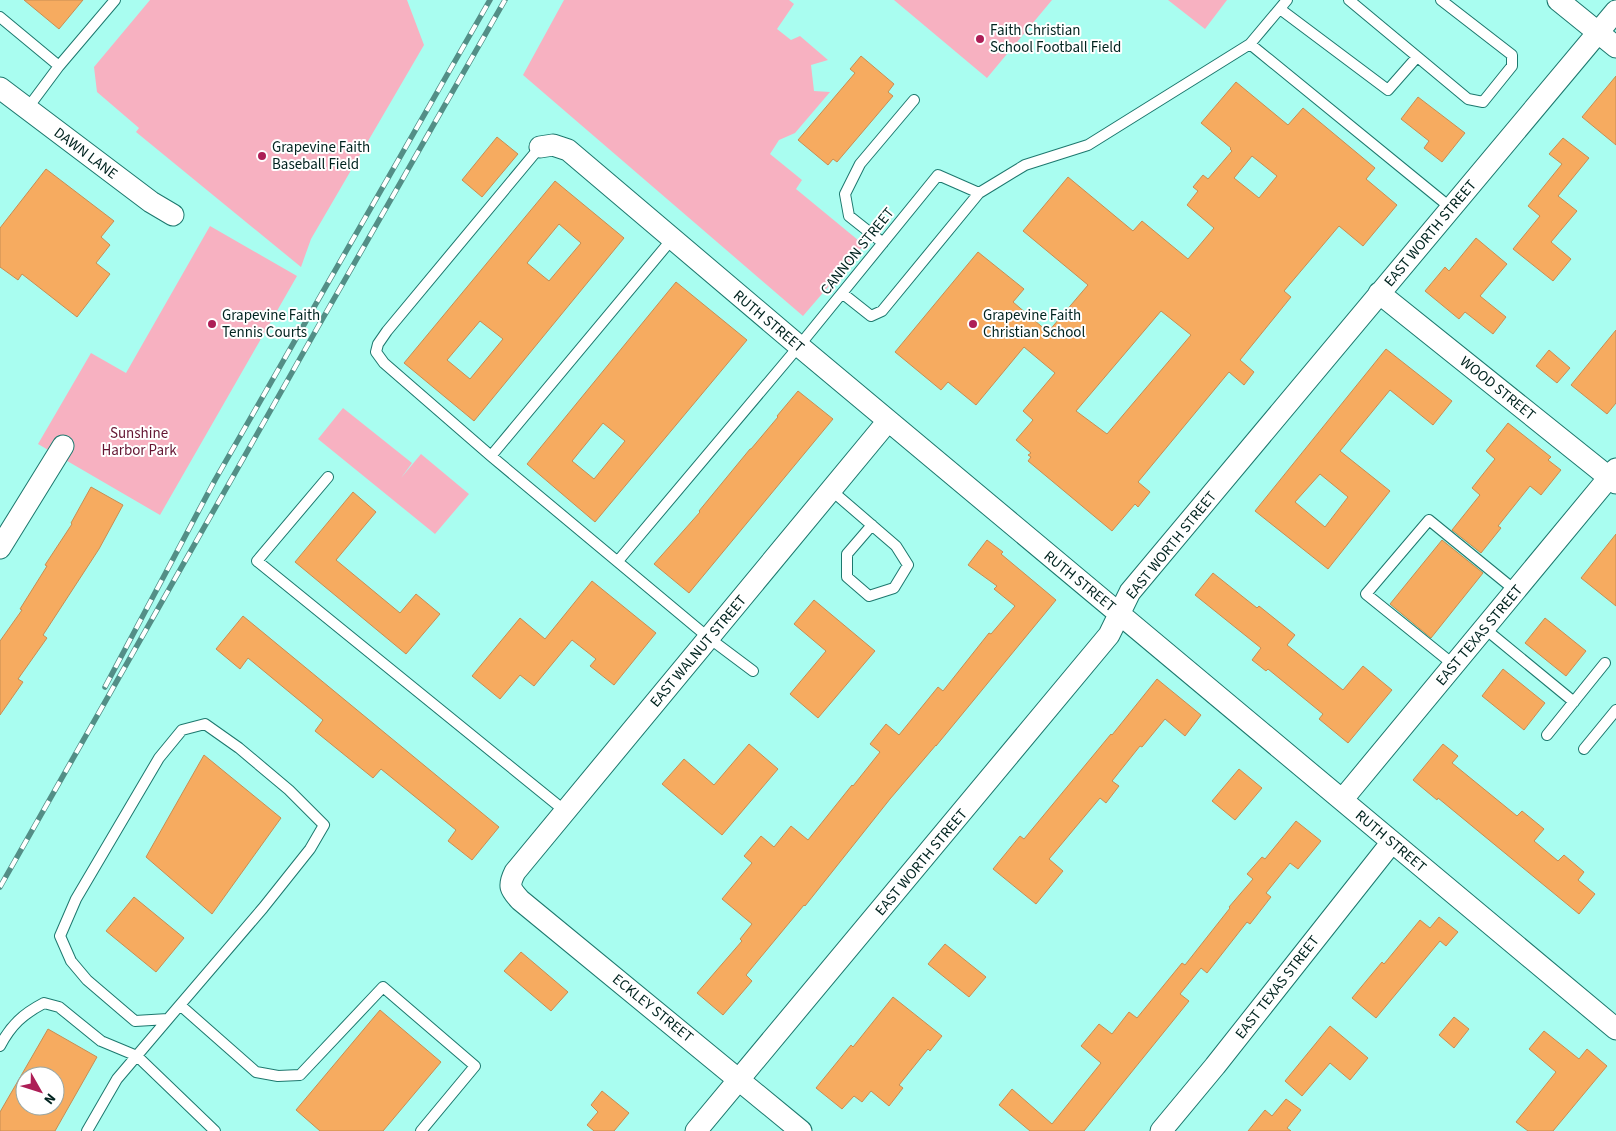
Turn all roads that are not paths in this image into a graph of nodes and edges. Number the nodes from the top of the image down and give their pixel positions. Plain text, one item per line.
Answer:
1 (115, 0) edge
2 (1287, 0) edge
3 (1349, 0) edge
4 (1442, 0) edge
5 (1558, 0) edge
6 (1280, 9) junction
7 (1616, 11) edge
8 (0, 17) edge
9 (1598, 32) junction
10 (1250, 44) junction
11 (1616, 47) edge
12 (1417, 57) junction
13 (59, 66) junction
14 (0, 88) edge
15 (914, 100) dead end
16 (27, 109) junction
17 (540, 147) joint
18 (979, 194) junction
19 (1451, 208) junction
20 (173, 215) dead end
21 (672, 239) junction
22 (883, 242) junction
23 (842, 293) junction
24 (1379, 293) junction
25 (798, 346) junction
26 (888, 421) junction
27 (63, 446) dead end
28 (491, 456) junction
29 (328, 476) dead end
30 (1614, 476) edge
31 (831, 490) junction
32 (872, 525) junction
33 (2, 540) edge
34 (618, 561) junction
35 (1516, 591) junction
36 (1120, 613) junction
37 (1484, 628) junction
38 (709, 638) junction
39 (1605, 663) dead end
40 (1454, 665) junction
41 (753, 671) dead end
42 (1574, 702) junction
43 (1616, 710) edge
44 (1547, 735) dead end
45 (1584, 749) dead end
46 (1342, 800) junction
47 (566, 811) junction
48 (1392, 842) junction
49 (510, 882) joint
50 (180, 1005) junction
51 (168, 1019) junction
52 (1616, 1029) edge
53 (0, 1046) edge
54 (137, 1056) junction
55 (739, 1079) junction
56 (87, 1131) edge
57 (215, 1131) edge
58 (421, 1131) edge
59 (696, 1131) edge
60 (801, 1131) edge
61 (1161, 1131) edge

1 - 13 lane
2 - 6 lane
3 - 12 lane
4 - 12 lane
5 - 9 street
6 - 10 lane
6 - 12 lane
7 - 9 street, EAST WORTH STREET
8 - 13 lane
9 - 11 street
9 - 19 street, EAST WORTH STREET
10 - 18 lane
10 - 19 lane
13 - 16 lane
14 - 16 street, DAWN LANE
15 - 22 lane
16 - 20 street, DAWN LANE
17 - 21 street, RUTH STREET
17 - 28 lane
18 - 22 lane, CANNON STREET
18 - 23 lane
19 - 24 street, EAST WORTH STREET
21 - 25 street, RUTH STREET
21 - 28 lane
22 - 23 lane, CANNON STREET
23 - 25 lane, CANNON STREET
24 - 30 street, WOOD STREET
24 - 36 street, EAST WORTH STREET
25 - 26 street, RUTH STREET
25 - 34 lane, CANNON STREET
26 - 31 street, EAST WALNUT STREET
26 - 36 street, RUTH STREET
27 - 33 street
28 - 34 lane
29 - 47 lane
30 - 35 street, EAST TEXAS STREET
31 - 32 lane
31 - 38 street, EAST WALNUT STREET
32 - 32 lane
34 - 38 lane
35 - 37 street, EAST TEXAS STREET
35 - 40 lane
36 - 46 street, RUTH STREET
36 - 55 street, EAST WORTH STREET
37 - 40 street, EAST TEXAS STREET
37 - 42 lane
38 - 41 lane
38 - 47 street, EAST WALNUT STREET
39 - 42 lane
40 - 46 street, EAST TEXAS STREET
42 - 44 lane
43 - 45 lane
46 - 48 street, RUTH STREET
47 - 49 street, EAST WALNUT STREET
48 - 52 street, RUTH STREET
48 - 61 street, EAST TEXAS STREET
49 - 55 street, ECKLEY STREET
50 - 51 lane
50 - 51 lane
50 - 58 lane
51 - 54 lane
53 - 54 lane
54 - 56 lane
54 - 57 lane
55 - 59 street, EAST WORTH STREET
55 - 60 street, ECKLEY STREET

